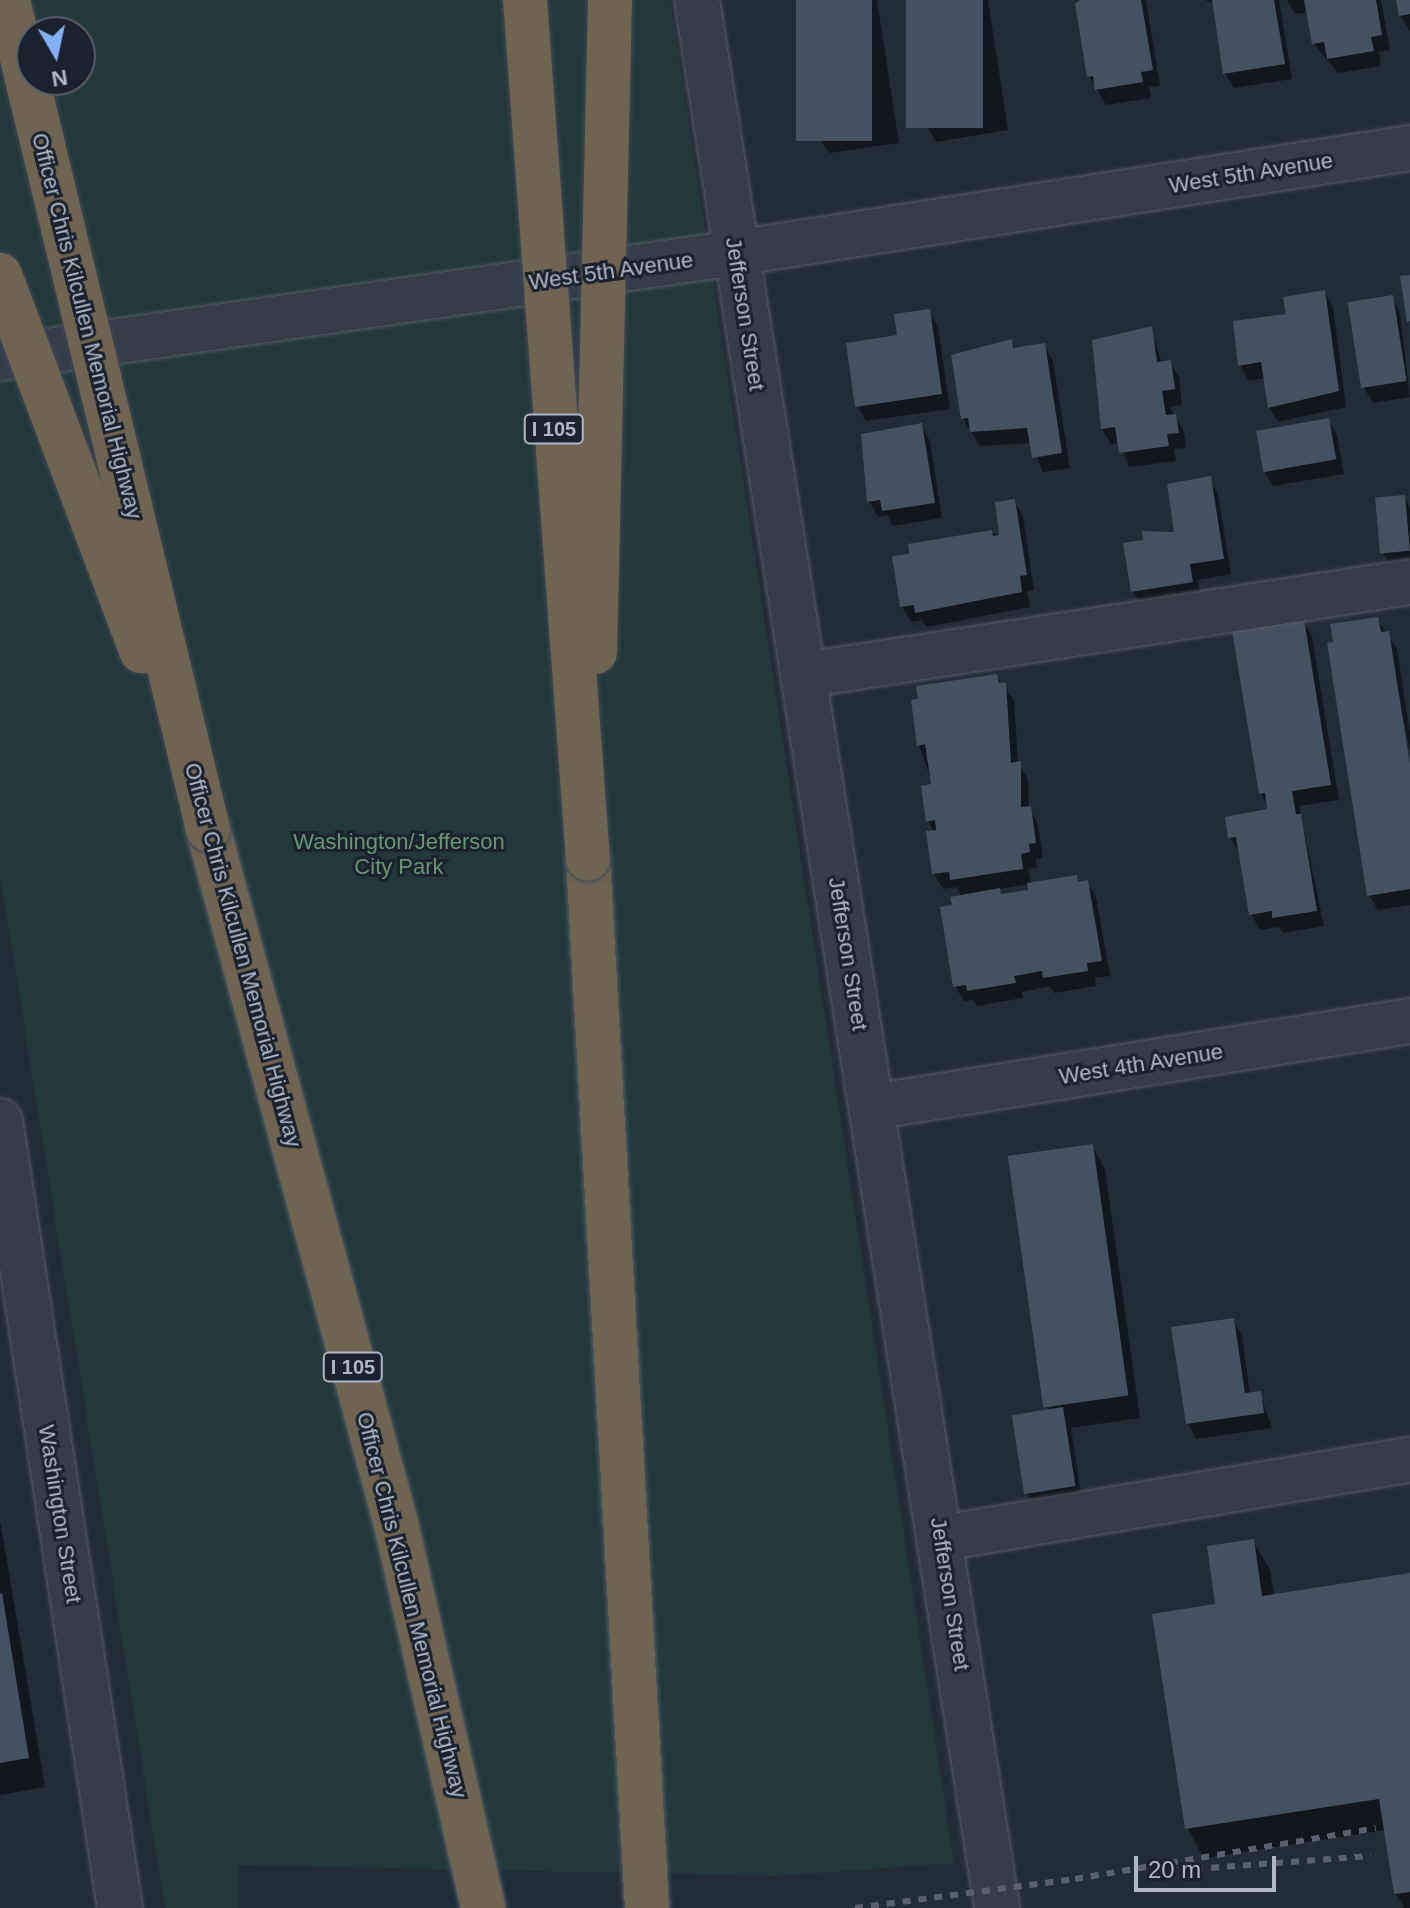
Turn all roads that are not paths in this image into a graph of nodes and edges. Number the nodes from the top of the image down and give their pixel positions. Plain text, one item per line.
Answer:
1 (8, 0) edge
2 (525, 0) edge
3 (610, 0) edge
4 (697, 0) edge
5 (1410, 148) edge
6 (735, 253) junction
7 (0, 275) edge
8 (0, 358) edge
9 (1410, 582) edge
10 (805, 675) junction
11 (208, 829) junction
12 (588, 859) junction
13 (1410, 1021) edge
14 (872, 1107) junction
15 (0, 1121) edge
16 (9, 1242) edge
17 (1410, 1460) edge
18 (942, 1538) junction
19 (120, 1908) edge
20 (483, 1908) edge
21 (647, 1908) edge
22 (997, 1908) edge

1 - 11 highway, Officer Chris Kilcullen Memorial Highway / I 105, bridge
2 - 12 highway, I 105, bridge
3 - 12 highway, bridge
4 - 6 street, Jefferson Street
5 - 6 street, West 5th Avenue
6 - 8 street, West 5th Avenue
6 - 10 street, Jefferson Street
7 - 11 highway, bridge
9 - 10 street
10 - 14 street, Jefferson Street
11 - 20 highway, Officer Chris Kilcullen Memorial Highway / I 105
12 - 21 highway, I 105
13 - 14 street, West 4th Avenue
14 - 18 street, Jefferson Street
15 - 16 street, Washington Street
16 - 19 street, Washington Street
17 - 18 street
18 - 22 street, Jefferson Street

